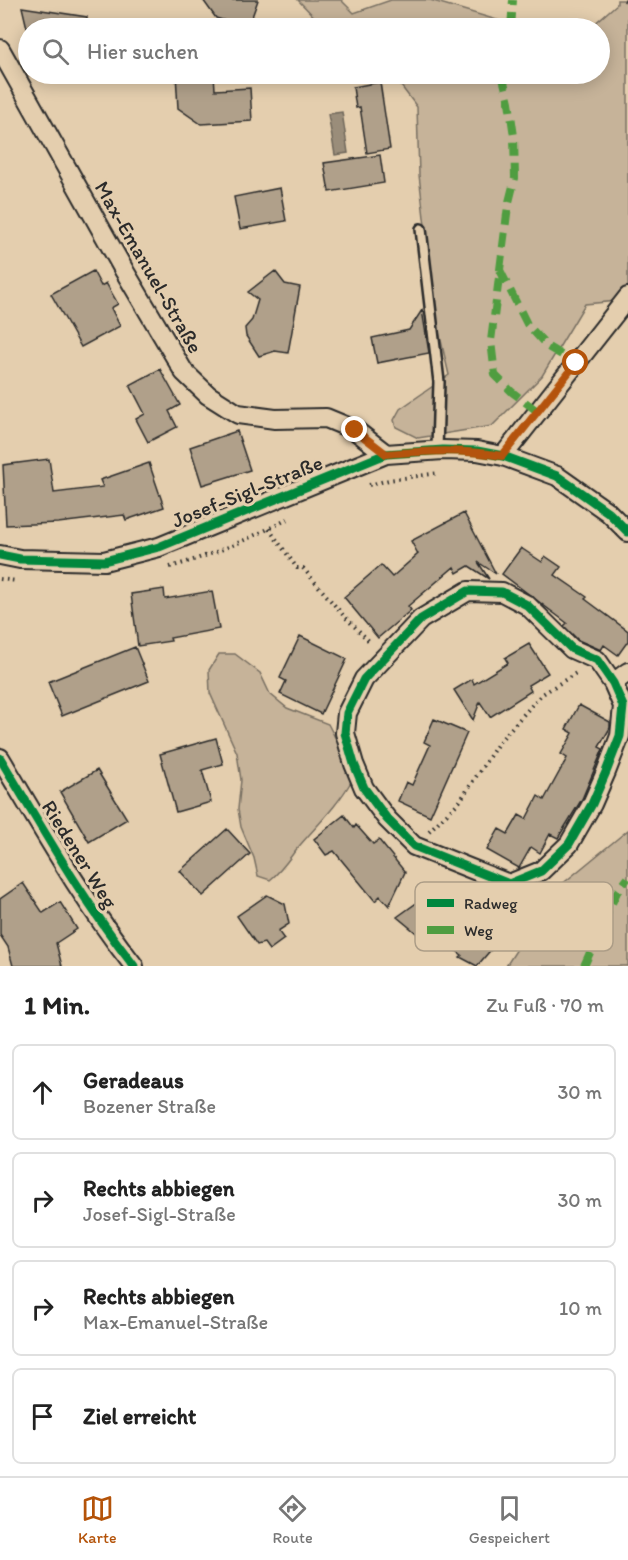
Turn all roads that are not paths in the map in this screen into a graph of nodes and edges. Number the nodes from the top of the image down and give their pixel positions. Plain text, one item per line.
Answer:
1 (0, 49) edge
2 (18, 81) edge
3 (20, 84) edge
4 (421, 229) dead end
5 (628, 297) edge
6 (437, 450) junction
7 (386, 454) junction
8 (502, 456) junction
9 (628, 532) edge
10 (0, 555) edge
11 (628, 672) edge
12 (613, 683) junction
13 (0, 758) edge
14 (504, 882) edge
15 (514, 882) edge
16 (134, 966) edge

1 - 2 street, Max-Emanuel-Straße
3 - 7 street, Max-Emanuel-Straße
4 - 6 lane
5 - 8 street
6 - 7 street, Josef-Sigl-Straße
6 - 8 street, Josef-Sigl-Straße
7 - 10 street, Josef-Sigl-Straße
8 - 9 street, Josef-Sigl-Straße
11 - 12 street
12 - 14 street
12 - 15 street
13 - 16 street, Riedener Weg

